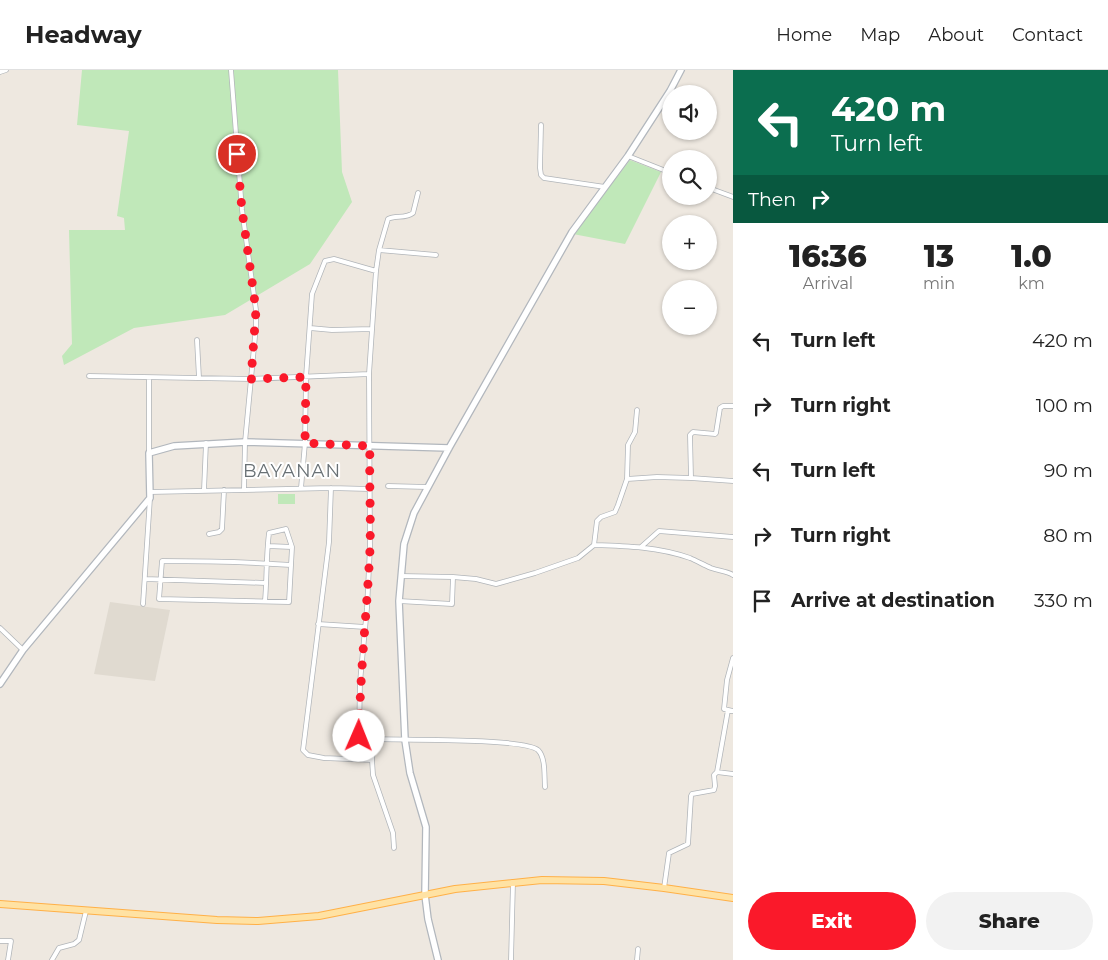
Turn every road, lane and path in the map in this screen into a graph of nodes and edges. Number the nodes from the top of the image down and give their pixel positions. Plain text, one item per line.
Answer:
1 (6, 70) edge
2 (230, 70) edge
3 (681, 70) edge
4 (0, 72) edge
5 (541, 125) dead end
6 (628, 156) junction
7 (662, 169) edge
8 (606, 187) junction
9 (717, 191) edge
10 (418, 193) dead end
11 (733, 197) edge
12 (379, 250) junction
13 (436, 255) dead end
14 (376, 271) junction
15 (310, 328) junction
16 (372, 329) junction
17 (197, 340) dead end
18 (369, 374) junction
19 (89, 376) dead end
20 (306, 377) junction
21 (149, 378) junction
22 (199, 378) junction
23 (251, 379) junction
24 (733, 406) edge
25 (637, 410) dead end
26 (245, 442) junction
27 (206, 443) junction
28 (305, 443) junction
29 (370, 446) junction
30 (449, 448) junction
31 (150, 453) junction
32 (690, 478) junction
33 (628, 479) junction
34 (733, 481) edge
35 (388, 486) dead end
36 (428, 487) junction
37 (301, 488) junction
38 (331, 488) junction
39 (244, 489) junction
40 (369, 489) junction
41 (204, 490) junction
42 (224, 490) junction
43 (150, 495) junction
44 (209, 534) dead end
45 (733, 537) edge
46 (594, 545) junction
47 (268, 546) junction
48 (292, 547) junction
49 (641, 547) junction
50 (267, 564) junction
51 (291, 565) junction
52 (401, 576) junction
53 (733, 576) edge
54 (453, 577) junction
55 (145, 579) junction
56 (161, 580) junction
57 (266, 583) junction
58 (399, 601) junction
59 (266, 602) junction
60 (143, 604) dead end
61 (318, 624) junction
62 (365, 627) junction
63 (0, 628) edge
64 (23, 650) junction
65 (733, 658) edge
66 (0, 684) edge
67 (728, 710) junction
68 (733, 711) edge
69 (374, 739) junction
70 (405, 740) junction
71 (372, 760) junction
72 (717, 772) junction
73 (733, 774) edge
74 (545, 787) dead end
75 (394, 848) dead end
76 (513, 882) junction
77 (664, 888) junction
78 (425, 895) junction
79 (733, 898) edge
80 (0, 904) edge
81 (86, 911) junction
82 (0, 941) edge
83 (638, 949) dead end
84 (8, 960) edge
85 (52, 960) edge
86 (438, 960) edge
87 (511, 960) edge
88 (636, 960) edge

1 - 4 street
2 - 23 street
3 - 6 street
5 - 8 street
6 - 7 street
6 - 8 street
8 - 30 street
9 - 11 street
10 - 12 street
12 - 13 street
12 - 14 street
14 - 15 street
14 - 16 street
15 - 16 street
15 - 20 street
16 - 18 street
17 - 22 street
18 - 20 street
18 - 29 street
19 - 21 street
20 - 23 street
20 - 28 street
21 - 22 street
21 - 31 street
22 - 23 street
23 - 26 street
24 - 32 street
25 - 33 street
26 - 27 street
26 - 28 street
26 - 39 street
27 - 31 street
27 - 41 street
28 - 29 street
28 - 37 street
29 - 30 street
29 - 40 street
30 - 36 street
31 - 43 street
32 - 33 street
32 - 34 street
33 - 46 street
35 - 36 street
36 - 52 street
37 - 38 street
37 - 39 street
38 - 40 street
38 - 61 street
39 - 42 street
40 - 62 street
41 - 42 street
41 - 43 street
42 - 44 street
43 - 55 street
43 - 64 street
45 - 49 street
46 - 49 street
46 - 54 street
47 - 48 street
47 - 48 street
47 - 50 street
48 - 51 street
49 - 53 street
50 - 51 street
50 - 56 street
50 - 57 street
51 - 59 street
52 - 54 street
52 - 58 street
54 - 58 street
55 - 56 street
55 - 60 street
56 - 57 street
56 - 59 street
57 - 59 street
58 - 70 street
61 - 62 street
61 - 71 street
62 - 69 street
63 - 64 street
64 - 66 street
65 - 67 street
67 - 68 street
67 - 72 street
69 - 70 street
69 - 71 street
70 - 74 street
70 - 78 street
71 - 75 street
72 - 73 street
72 - 77 street
76 - 77 main road
76 - 78 main road
76 - 87 street
77 - 79 main road
78 - 81 main road
78 - 86 street
80 - 81 main road
81 - 85 street
82 - 84 street
83 - 88 street

